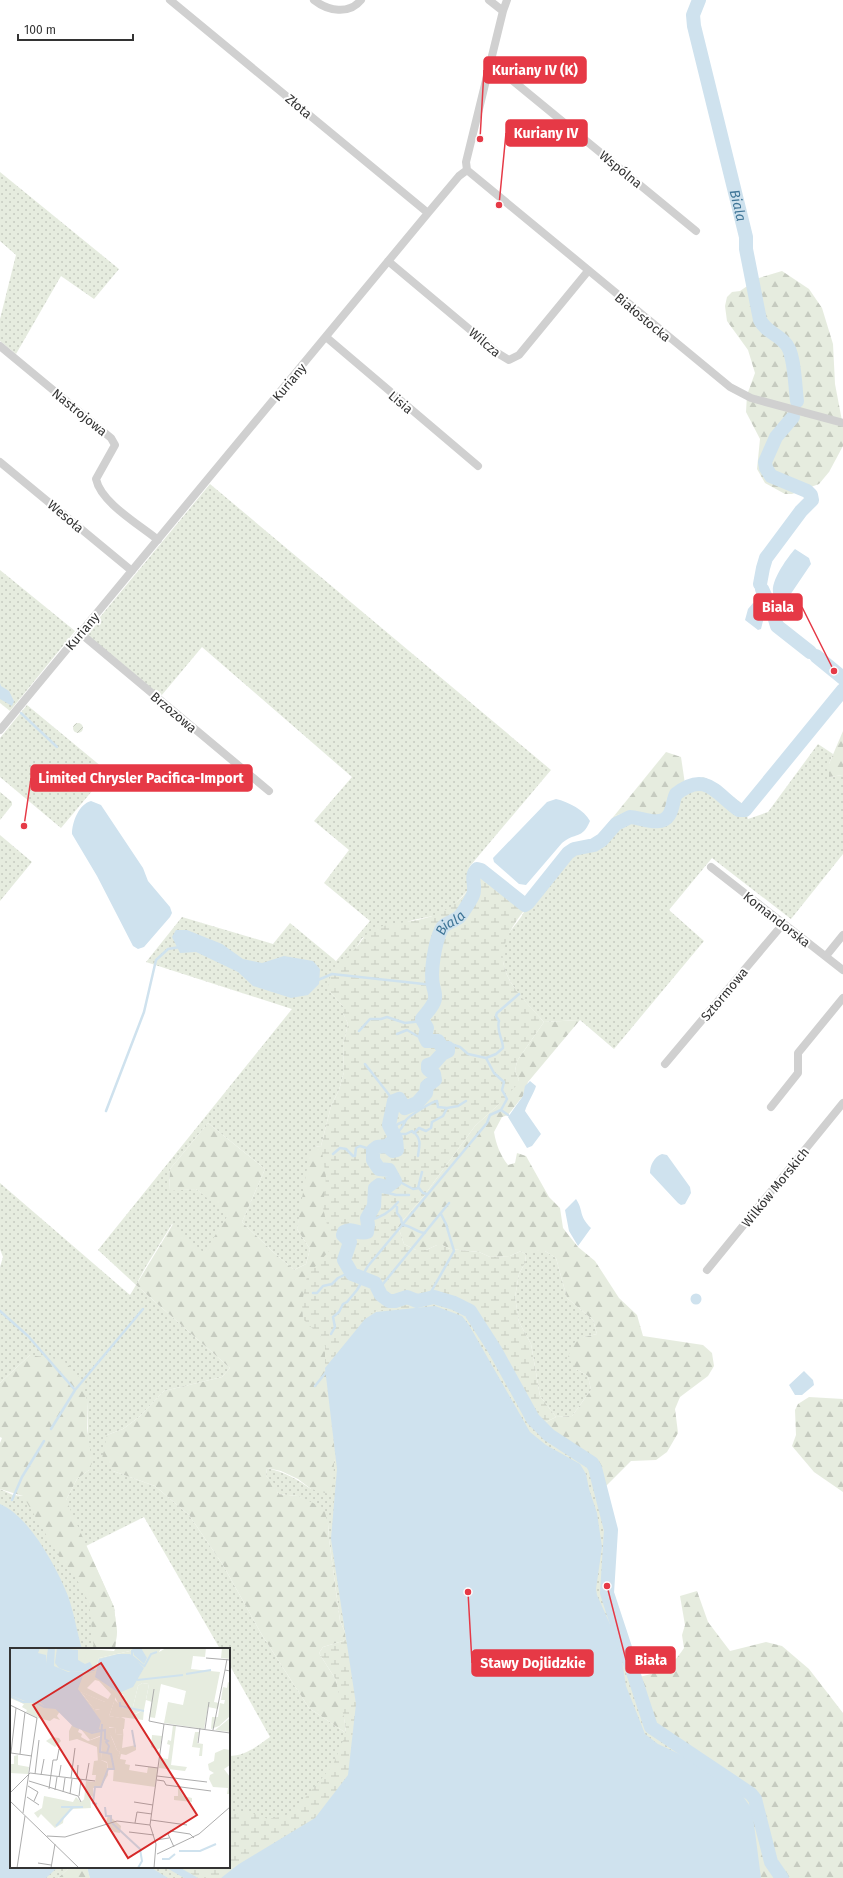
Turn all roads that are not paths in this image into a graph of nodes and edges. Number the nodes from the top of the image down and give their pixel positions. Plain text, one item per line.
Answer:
1 (170, 0) edge
2 (314, 0) edge
3 (362, 0) edge
4 (489, 0) edge
5 (507, 0) edge
6 (503, 11) junction
7 (489, 66) junction
8 (466, 170) junction
9 (428, 213) junction
10 (696, 231) dead end
11 (388, 261) junction
12 (588, 271) junction
13 (326, 337) junction
14 (0, 346) edge
15 (843, 424) edge
16 (0, 462) edge
17 (478, 466) dead end
18 (158, 540) junction
19 (132, 571) junction
20 (80, 633) junction
21 (0, 730) edge
22 (269, 791) dead end
23 (711, 867) dead end
24 (783, 924) junction
25 (843, 935) edge
26 (826, 956) junction
27 (843, 970) edge
28 (843, 998) edge
29 (665, 1064) dead end
30 (843, 1103) edge
31 (771, 1107) dead end
32 (707, 1270) dead end

1 - 9 street, Złota
2 - 3 street
4 - 6 street
5 - 6 street
6 - 7 street
7 - 8 street
7 - 10 street, Wspólna
8 - 9 street, Kuriany
8 - 12 street, Białostocka
9 - 11 street, Kuriany
11 - 12 street, Wilcza
11 - 13 street, Kuriany
12 - 15 street, Białostocka
13 - 17 street, Lisia
13 - 18 street, Kuriany
14 - 18 street, Nastrojowa
16 - 19 street, Wesoła
18 - 19 street, Kuriany
19 - 20 street, Kuriany
20 - 21 street, Kuriany
20 - 22 street, Brzozowa
23 - 24 street, Komandorska
24 - 26 street, Komandorska
24 - 29 street, Sztormowa
25 - 26 street
26 - 27 street, Komandorska
28 - 31 street
30 - 32 street, Wilków Morskich

